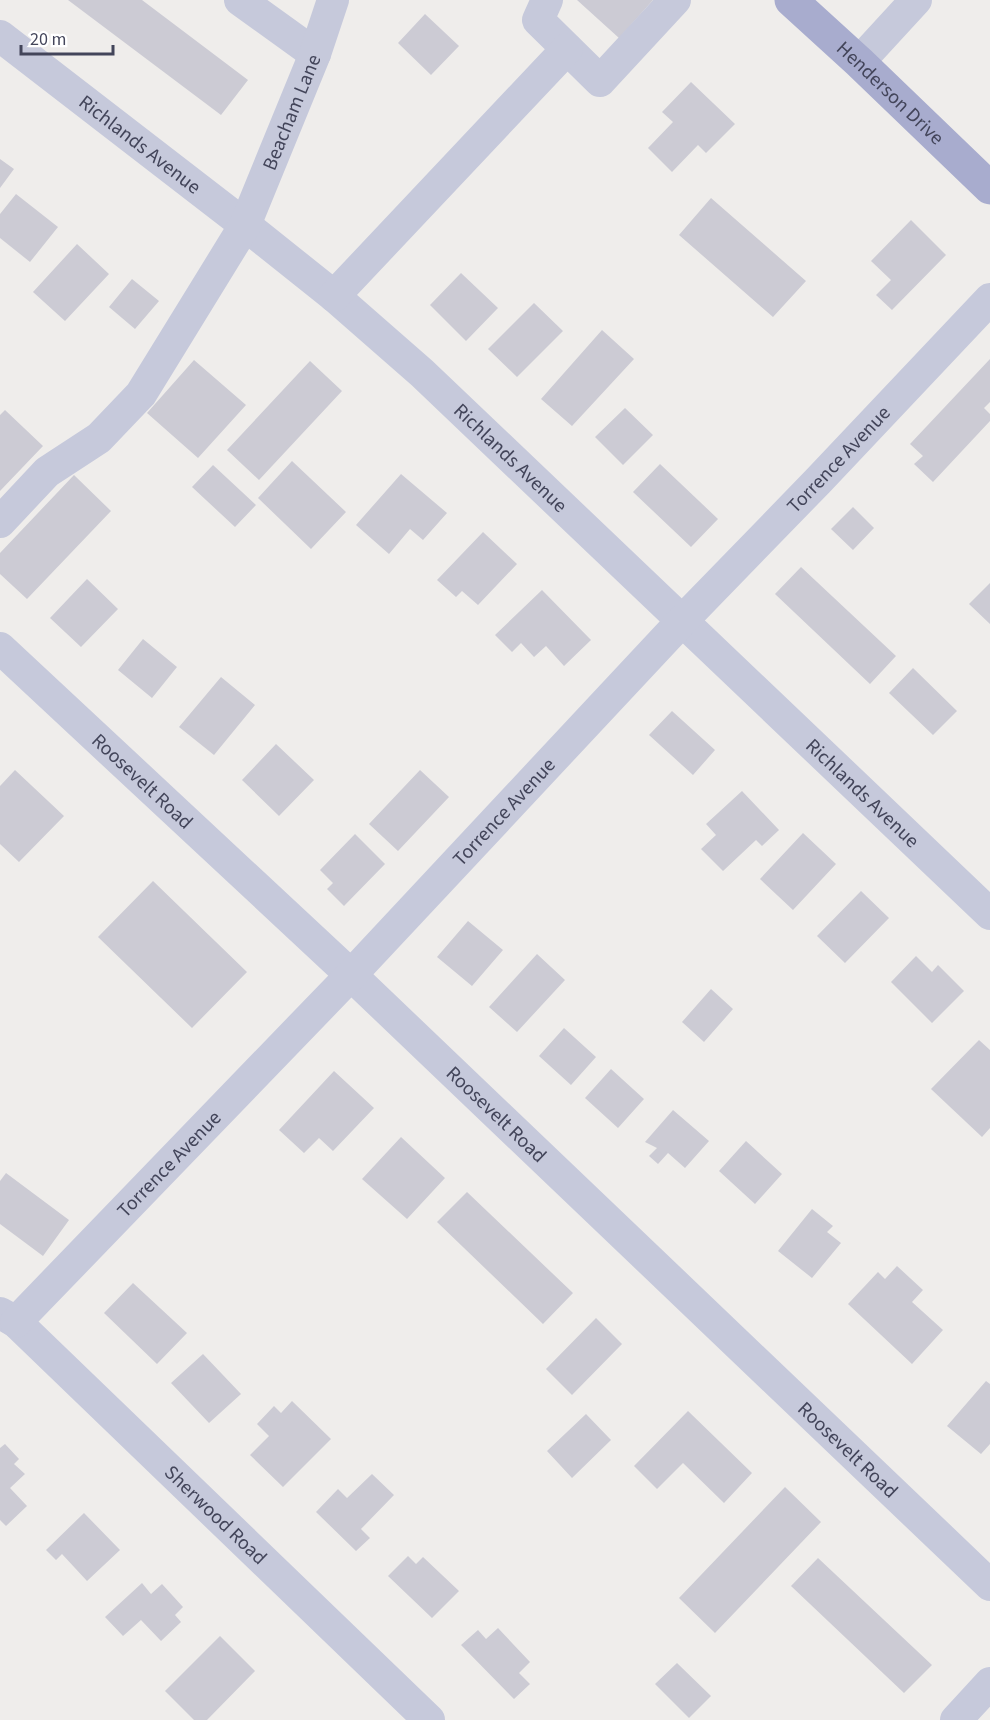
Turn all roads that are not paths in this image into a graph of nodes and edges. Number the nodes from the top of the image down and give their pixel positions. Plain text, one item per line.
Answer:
1 (240, 0) edge
2 (333, 0) edge
3 (675, 0) edge
4 (791, 0) edge
5 (906, 3) edge
6 (543, 10) edge
7 (0, 36) edge
8 (567, 49) junction
9 (315, 54) junction
10 (859, 62) junction
11 (990, 188) edge
12 (245, 225) junction
13 (334, 296) junction
14 (990, 299) edge
15 (0, 522) edge
16 (682, 621) junction
17 (0, 648) edge
18 (990, 914) edge
19 (351, 975) junction
20 (8, 1318) edge
21 (990, 1585) edge
22 (990, 1683) edge
23 (429, 1720) edge
24 (956, 1720) edge

1 - 9 street
2 - 9 street, Beacham Lane
3 - 8 street
4 - 10 main road, Henderson Drive
5 - 10 street
6 - 8 street
7 - 12 street, Richlands Avenue
8 - 13 street
9 - 12 street, Beacham Lane
10 - 11 main road, Henderson Drive
12 - 13 street, Richlands Avenue
12 - 15 street, Beacham Lane
13 - 16 street, Richlands Avenue
14 - 16 street, Torrence Avenue
16 - 18 street, Richlands Avenue
16 - 19 street, Torrence Avenue
17 - 19 street, Roosevelt Road
19 - 20 street, Torrence Avenue
19 - 21 street, Roosevelt Road
20 - 23 street, Sherwood Road
22 - 24 street

